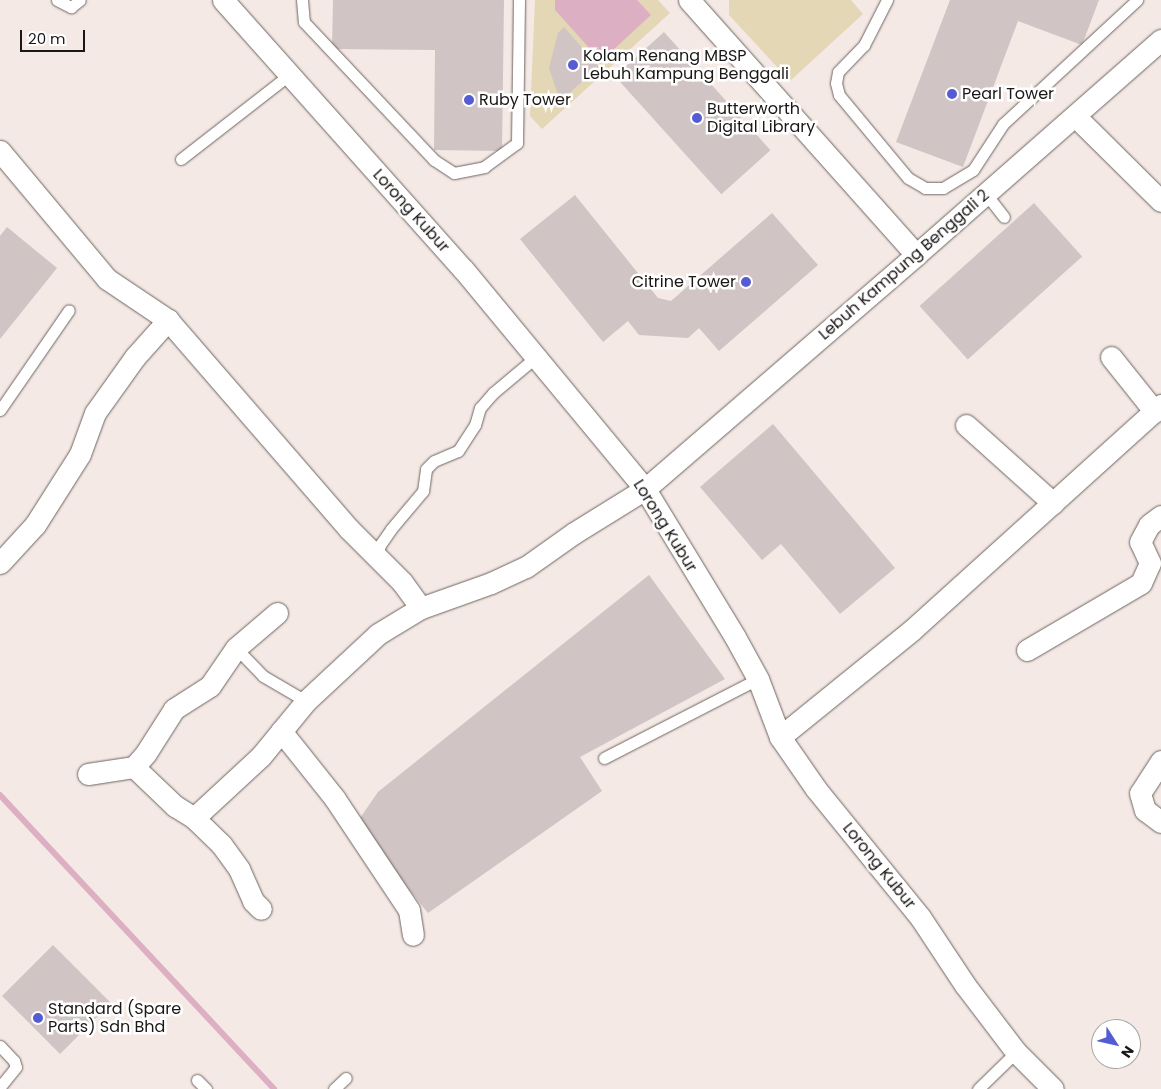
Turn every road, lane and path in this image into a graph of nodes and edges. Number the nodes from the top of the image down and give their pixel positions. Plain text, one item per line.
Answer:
1 (57, 0) edge
2 (80, 0) edge
3 (223, 0) edge
4 (302, 0) edge
5 (519, 0) edge
6 (689, 0) edge
7 (888, 0) edge
8 (1136, 0) edge
9 (1161, 40) edge
10 (290, 74) junction
11 (1075, 116) junction
12 (0, 151) edge
13 (181, 159) dead end
14 (986, 194) junction
15 (1161, 201) edge
16 (1004, 216) dead end
17 (916, 255) junction
18 (69, 310) dead end
19 (168, 320) junction
20 (1111, 356) dead end
21 (536, 357) junction
22 (1158, 409) edge
23 (0, 410) edge
24 (966, 425) dead end
25 (645, 489) junction
26 (1053, 503) junction
27 (1161, 516) edge
28 (376, 559) junction
29 (0, 563) edge
30 (422, 608) junction
31 (277, 613) dead end
32 (236, 648) junction
33 (1027, 650) dead end
34 (758, 679) junction
35 (306, 701) junction
36 (281, 731) junction
37 (780, 737) junction
38 (604, 758) dead end
39 (1161, 760) edge
40 (134, 766) junction
41 (88, 774) dead end
42 (194, 818) junction
43 (1161, 822) edge
44 (261, 909) dead end
45 (413, 935) dead end
46 (0, 1046) edge
47 (1016, 1052) junction
48 (346, 1078) dead end
49 (197, 1080) dead end
50 (0, 1087) edge
51 (206, 1089) edge
52 (334, 1089) edge
53 (978, 1089) edge
54 (1053, 1089) edge

1 - 2 lane
3 - 10 street, Lorong Kubur
4 - 5 lane
6 - 17 street
7 - 8 lane
9 - 11 street, Lebuh Kampung Benggali 2
10 - 13 lane
10 - 21 street, Lorong Kubur
11 - 14 street, Lebuh Kampung Benggali 2
11 - 15 street
12 - 19 street
14 - 16 lane
14 - 17 street, Lebuh Kampung Benggali 2
17 - 25 street, Lebuh Kampung Benggali 2
18 - 23 lane
19 - 28 street
19 - 29 street
20 - 22 street
21 - 25 street, Lorong Kubur
21 - 28 lane
22 - 26 street
24 - 26 street
25 - 30 street, Lebuh Kampung Benggali 2
25 - 34 street, Lorong Kubur
26 - 37 street
27 - 33 street
28 - 30 street
30 - 35 street, Lebuh Kampung Benggali 2
31 - 32 street
32 - 35 lane
32 - 40 street
34 - 37 street, Lorong Kubur
34 - 38 lane
35 - 36 street, Lebuh Kampung Benggali 2
36 - 42 street, Lebuh Kampung Benggali 2
36 - 45 street
37 - 47 street, Lorong Kubur
39 - 43 street
40 - 41 street
40 - 42 street
42 - 44 street
46 - 50 lane
47 - 53 lane
47 - 54 street, Lorong Kubur
48 - 52 lane
49 - 51 lane

